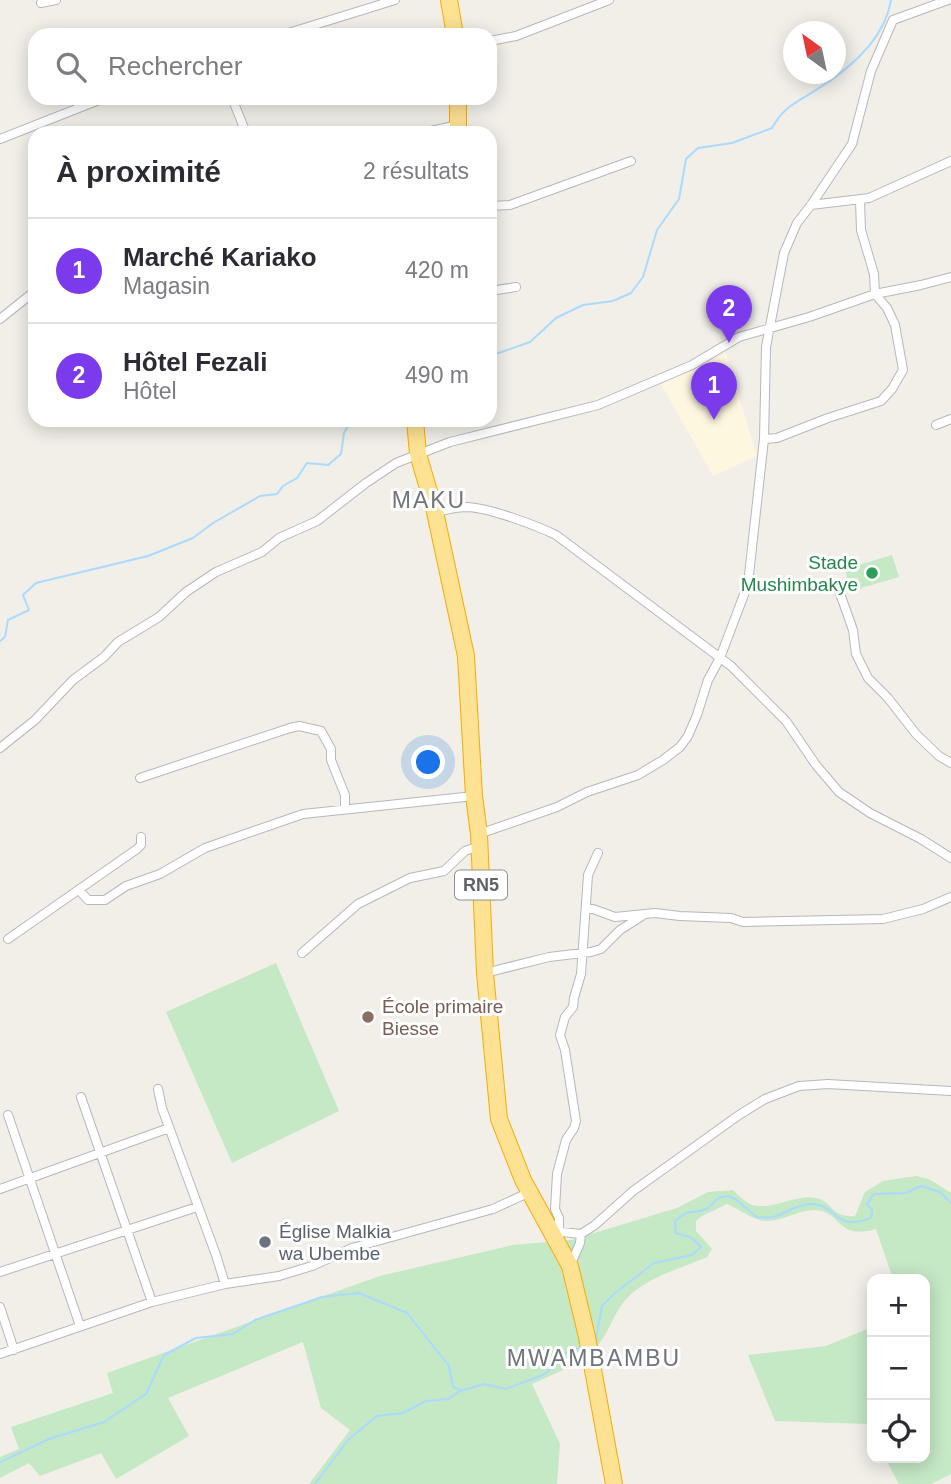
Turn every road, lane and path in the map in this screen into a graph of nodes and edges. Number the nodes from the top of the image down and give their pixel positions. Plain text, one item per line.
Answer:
1 (56, 0) edge
2 (395, 0) edge
3 (449, 0) edge
4 (609, 0) edge
5 (948, 0) edge
6 (41, 3) dead end
7 (305, 28) edge
8 (454, 28) edge
9 (497, 40) edge
10 (86, 105) edge
11 (235, 105) edge
12 (458, 105) edge
13 (33, 126) edge
14 (243, 126) edge
15 (458, 126) edge
16 (28, 128) edge
17 (0, 139) edge
18 (631, 161) dead end
19 (951, 161) edge
20 (860, 201) junction
21 (811, 205) junction
22 (497, 206) edge
23 (951, 277) edge
24 (516, 288) dead end
25 (497, 290) edge
26 (875, 294) junction
27 (28, 297) edge
28 (0, 319) edge
29 (769, 328) junction
30 (951, 419) edge
31 (936, 425) dead end
32 (416, 427) edge
33 (764, 439) junction
34 (418, 454) junction
35 (435, 512) junction
36 (837, 585) dead end
37 (720, 658) junction
38 (0, 748) edge
39 (948, 767) edge
40 (140, 778) dead end
41 (474, 796) junction
42 (345, 809) junction
43 (141, 837) dead end
44 (479, 840) junction
45 (598, 853) dead end
46 (951, 858) edge
47 (79, 890) junction
48 (951, 897) edge
49 (587, 909) junction
50 (642, 916) junction
51 (8, 939) dead end
52 (582, 952) junction
53 (302, 953) dead end
54 (485, 973) junction
55 (158, 1089) dead end
56 (951, 1091) edge
57 (81, 1097) dead end
58 (8, 1115) dead end
59 (169, 1128) junction
60 (100, 1153) junction
61 (30, 1178) junction
62 (0, 1189) edge
63 (533, 1197) junction
64 (556, 1199) junction
65 (197, 1207) junction
66 (127, 1230) junction
67 (556, 1231) junction
68 (581, 1234) junction
69 (55, 1254) junction
70 (570, 1266) junction
71 (0, 1272) edge
72 (225, 1284) junction
73 (152, 1302) junction
74 (0, 1307) edge
75 (80, 1326) junction
76 (14, 1350) junction
77 (0, 1354) edge
78 (614, 1484) edge

1 - 6 street
2 - 7 street
3 - 8 highway
4 - 9 street
5 - 21 street
10 - 13 street
11 - 14 street
12 - 15 highway
16 - 17 street
18 - 22 street
19 - 20 street
20 - 21 street
20 - 26 street
21 - 29 street
23 - 26 street
24 - 25 street
26 - 29 street
26 - 33 street
27 - 28 street
29 - 33 street
29 - 34 street
30 - 31 street
32 - 34 highway, RN5
33 - 37 street
34 - 35 highway, RN5
34 - 38 street
35 - 37 street
35 - 41 highway, RN5
36 - 39 street
37 - 44 street
37 - 46 street
40 - 42 street
41 - 42 street
41 - 44 highway, RN5
42 - 47 street
43 - 47 street
44 - 53 street
44 - 54 highway, RN5
45 - 49 street
47 - 51 street
48 - 50 street
49 - 50 street
49 - 52 street
50 - 52 street
52 - 54 street
52 - 64 street
54 - 63 highway, RN5
55 - 59 street
56 - 68 street
57 - 60 street
58 - 61 street
59 - 60 street
59 - 65 street
60 - 61 street
60 - 66 street
61 - 62 street
61 - 69 street
63 - 64 street
63 - 67 highway, RN5
63 - 72 street
64 - 67 street
65 - 66 street
65 - 72 street
66 - 69 street
66 - 73 street
67 - 68 street
67 - 70 highway, RN5
68 - 70 street
69 - 71 street
69 - 75 street
70 - 78 highway, RN5
72 - 73 street
73 - 75 street
74 - 76 street
75 - 76 street
76 - 77 street

